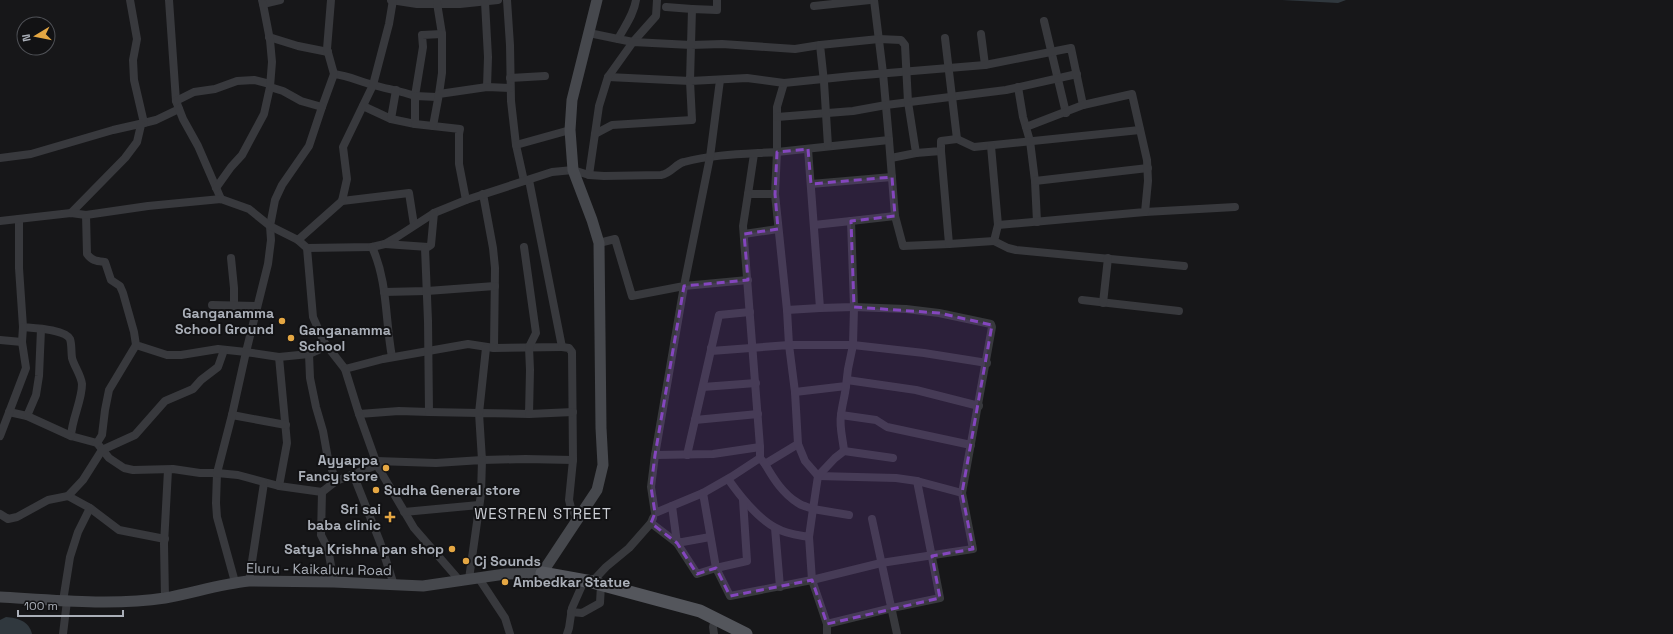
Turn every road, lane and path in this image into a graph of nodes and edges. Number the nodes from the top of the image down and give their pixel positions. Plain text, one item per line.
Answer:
1 (130, 0) edge
2 (169, 0) edge
3 (280, 0) edge
4 (331, 0) edge
5 (392, 0) edge
6 (498, 0) edge
7 (507, 0) edge
8 (597, 0) edge
9 (636, 0) edge
10 (657, 0) edge
11 (674, 0) edge
12 (717, 0) edge
13 (870, 0) edge
14 (874, 0) edge
15 (406, 1) edge
16 (262, 2) edge
17 (485, 2) junction
18 (437, 3) junction
19 (814, 6) dead end
20 (666, 7) junction
21 (692, 9) junction
22 (656, 16) junction
23 (1044, 21) dead end
24 (589, 33) junction
25 (442, 34) junction
26 (981, 34) dead end
27 (269, 37) junction
28 (945, 38) dead end
29 (618, 39) junction
30 (879, 39) junction
31 (633, 42) junction
32 (820, 44) junction
33 (691, 45) junction
34 (328, 52) junction
35 (1051, 53) junction
36 (985, 65) junction
37 (948, 68) junction
38 (906, 72) junction
39 (884, 73) junction
40 (334, 74) junction
41 (1077, 74) junction
42 (545, 76) dead end
43 (608, 77) junction
44 (510, 78) junction
45 (1057, 78) junction
46 (824, 79) junction
47 (720, 80) junction
48 (690, 81) junction
49 (784, 83) junction
50 (270, 86) junction
51 (373, 86) junction
52 (487, 87) junction
53 (1018, 87) junction
54 (510, 88) junction
55 (396, 90) junction
56 (415, 96) junction
57 (438, 96) junction
58 (951, 97) junction
59 (176, 101) junction
60 (908, 102) junction
61 (886, 105) junction
62 (1084, 105) junction
63 (363, 106) junction
64 (322, 107) junction
65 (179, 109) junction
66 (1066, 113) junction
67 (825, 114) junction
68 (777, 117) junction
69 (391, 119) junction
70 (142, 124) junction
71 (415, 124) junction
72 (433, 126) junction
73 (1026, 127) junction
74 (570, 130) junction
75 (1140, 130) junction
76 (595, 134) junction
77 (956, 139) junction
78 (889, 140) junction
79 (1030, 141) junction
80 (516, 145) junction
81 (828, 146) junction
82 (992, 146) junction
83 (808, 149) junction
84 (941, 151) junction
85 (777, 152) junction
86 (916, 153) junction
87 (754, 154) junction
88 (710, 157) junction
89 (0, 158) edge
90 (891, 158) junction
91 (1148, 168) junction
92 (573, 170) junction
93 (589, 175) junction
94 (892, 177) junction
95 (526, 180) junction
96 (1035, 182) junction
97 (811, 184) junction
98 (216, 188) junction
99 (483, 194) junction
100 (748, 194) junction
101 (775, 194) junction
102 (221, 199) junction
103 (466, 200) junction
104 (342, 201) junction
105 (1235, 207) dead end
106 (71, 212) junction
107 (1145, 212) junction
108 (434, 213) junction
109 (86, 215) junction
110 (895, 216) junction
111 (19, 218) junction
112 (0, 221) edge
113 (851, 221) junction
114 (1037, 222) junction
115 (414, 225) junction
116 (814, 225) junction
117 (998, 225) junction
118 (270, 226) junction
119 (778, 229) junction
120 (744, 234) junction
121 (298, 240) junction
122 (994, 240) junction
123 (599, 243) junction
124 (385, 244) junction
125 (949, 244) junction
126 (524, 247) dead end
127 (307, 248) junction
128 (372, 248) junction
129 (425, 248) junction
130 (231, 258) dead end
131 (1108, 258) junction
132 (1184, 266) dead end
133 (748, 280) junction
134 (495, 286) junction
135 (684, 286) junction
136 (426, 291) junction
137 (384, 292) junction
138 (1082, 300) dead end
139 (1103, 303) junction
140 (212, 305) dead end
141 (234, 306) junction
142 (257, 306) junction
143 (854, 307) junction
144 (820, 308) junction
145 (787, 310) junction
146 (750, 312) junction
147 (1179, 312) dead end
148 (23, 328) junction
149 (41, 329) junction
150 (0, 340) edge
151 (22, 342) junction
152 (136, 345) junction
153 (789, 345) junction
154 (853, 345) junction
155 (327, 346) junction
156 (529, 347) junction
157 (562, 347) junction
158 (486, 348) junction
159 (494, 348) junction
160 (711, 348) junction
161 (754, 348) junction
162 (224, 350) junction
163 (429, 350) junction
164 (246, 352) junction
165 (309, 354) junction
166 (279, 357) junction
167 (392, 357) junction
168 (987, 363) junction
169 (344, 369) junction
170 (756, 383) junction
171 (847, 383) junction
172 (703, 387) junction
173 (795, 392) junction
174 (979, 406) junction
175 (9, 412) junction
176 (429, 412) junction
177 (573, 412) junction
178 (479, 413) junction
179 (359, 414) junction
180 (529, 414) junction
181 (758, 414) junction
182 (841, 415) junction
183 (27, 416) junction
184 (232, 416) junction
185 (695, 420) junction
186 (286, 425) junction
187 (0, 436) edge
188 (71, 436) junction
189 (97, 443) junction
190 (798, 444) junction
191 (971, 445) junction
192 (760, 447) junction
193 (102, 450) junction
194 (844, 451) junction
195 (656, 455) junction
196 (688, 455) junction
197 (892, 458) dead end
198 (482, 460) junction
199 (573, 460) junction
200 (762, 461) junction
201 (376, 463) junction
202 (168, 470) junction
203 (217, 473) junction
204 (353, 474) junction
205 (818, 476) junction
206 (728, 479) junction
207 (336, 481) junction
208 (917, 481) junction
209 (264, 483) junction
210 (278, 486) junction
211 (322, 492) junction
212 (703, 493) junction
213 (962, 493) junction
214 (68, 496) junction
215 (742, 500) junction
216 (479, 505) junction
217 (672, 506) junction
218 (90, 508) junction
219 (813, 509) junction
220 (404, 512) junction
221 (655, 513) junction
222 (0, 514) edge
223 (849, 515) dead end
224 (578, 519) junction
225 (872, 520) dead end
226 (651, 523) junction
227 (775, 528) junction
228 (710, 537) junction
229 (809, 537) junction
230 (165, 539) junction
231 (677, 543) junction
232 (932, 556) junction
233 (881, 563) junction
234 (716, 568) junction
235 (542, 573) junction
236 (469, 579) junction
237 (812, 580) junction
238 (249, 581) junction
239 (235, 582) junction
240 (334, 582) junction
241 (592, 583) junction
242 (394, 585) junction
243 (780, 587) junction
244 (0, 597) edge
245 (165, 598) junction
246 (65, 601) junction
247 (892, 608) junction
248 (571, 612) junction
249 (715, 618) junction
250 (827, 624) junction
251 (63, 634) edge
252 (510, 634) edge
253 (567, 634) edge
254 (714, 634) edge
255 (746, 634) edge
256 (827, 634) edge
257 (897, 634) edge

1 - 70 street
2 - 59 street
3 - 16 street
4 - 34 street
5 - 15 street
5 - 51 street
6 - 17 street
7 - 44 street
8 - 24 main road
9 - 29 street
10 - 22 street
11 - 20 street
12 - 21 street
13 - 19 street
14 - 30 street
15 - 18 street
16 - 27 street
17 - 18 street
17 - 52 street
18 - 25 street
20 - 21 street
20 - 22 street
21 - 33 street
22 - 31 street
23 - 35 street
24 - 29 street
24 - 74 main road
25 - 56 street
25 - 57 street
26 - 36 street
27 - 34 street
27 - 50 street
28 - 37 street
29 - 31 street
30 - 32 street
30 - 38 street
30 - 39 street
31 - 33 street
31 - 43 street
32 - 33 street
32 - 46 street
33 - 48 street
34 - 40 street
35 - 36 street
35 - 41 street
35 - 45 street
36 - 37 street
37 - 38 street
37 - 58 street
38 - 39 street
38 - 60 street
39 - 46 street
39 - 61 street
40 - 51 street
40 - 64 street
41 - 45 street
41 - 62 street
42 - 44 street
43 - 48 street
43 - 76 street
44 - 54 street
45 - 53 street
45 - 66 street
46 - 49 street
46 - 67 street
47 - 48 street
47 - 49 street
47 - 88 street
48 - 76 street
49 - 68 street
50 - 59 street
50 - 64 street
50 - 98 street
51 - 55 street
51 - 63 street
52 - 54 street
52 - 57 street
53 - 58 street
53 - 73 street
54 - 80 street
55 - 56 street
55 - 69 street
56 - 57 street
56 - 71 street
57 - 72 street
58 - 60 street
58 - 77 street
59 - 65 street
60 - 61 street
60 - 86 street
61 - 67 street
61 - 78 street
62 - 66 street
62 - 75 street
63 - 69 street
63 - 104 street
64 - 118 street
65 - 70 street
65 - 98 street
66 - 73 street
67 - 68 street
67 - 81 street
68 - 85 street
69 - 71 street
70 - 89 street
70 - 106 street
71 - 72 street
72 - 103 street
73 - 79 street
74 - 80 street
74 - 92 main road
75 - 79 street
75 - 91 street
76 - 93 street
77 - 82 street
77 - 84 street
78 - 81 street
78 - 90 street
79 - 82 street
79 - 96 street
80 - 95 street
81 - 83 street
82 - 117 street
83 - 85 street
83 - 97 street
84 - 86 street
84 - 125 street
85 - 87 street
85 - 101 street
86 - 90 street
87 - 88 street
87 - 100 street
88 - 93 street
88 - 135 street
90 - 94 street
91 - 96 street
91 - 107 street
92 - 93 street
92 - 95 street
92 - 123 main road
94 - 97 street
94 - 110 street
95 - 99 street
95 - 157 street
96 - 114 street
97 - 116 street
98 - 102 street
99 - 103 street
99 - 134 street
100 - 101 street
100 - 120 street
101 - 119 street
102 - 109 street
102 - 118 street
103 - 108 street
104 - 115 street
104 - 121 street
105 - 107 street
106 - 109 street
106 - 111 street
107 - 114 street
108 - 115 street
108 - 129 street
109 - 152 street
110 - 113 street
110 - 125 street
111 - 112 street
111 - 148 street
113 - 116 street
113 - 143 street
114 - 117 street
115 - 124 street
116 - 144 street
117 - 122 street
118 - 121 street
118 - 142 street
119 - 120 street
119 - 145 street
120 - 133 street
121 - 127 street
122 - 125 street
122 - 131 street
123 - 135 street
123 - 224 main road
124 - 128 street
124 - 129 street
126 - 156 street
127 - 128 street
127 - 155 street
128 - 137 street
129 - 136 street
130 - 141 street
131 - 132 street
131 - 139 street
133 - 135 street
133 - 146 street
134 - 136 street
134 - 159 street
135 - 195 street
136 - 137 street
136 - 163 street
137 - 167 street
138 - 139 street
139 - 147 street
140 - 141 street
141 - 142 street
142 - 164 street
143 - 144 street
143 - 154 street
143 - 168 street
144 - 145 street
145 - 153 street
146 - 160 street
146 - 161 street
148 - 149 street
148 - 151 street
149 - 183 street
149 - 188 street
150 - 151 street
151 - 175 street
152 - 162 street
152 - 189 street
153 - 154 street
153 - 161 street
153 - 173 street
154 - 168 street
154 - 171 street
155 - 165 street
155 - 169 street
156 - 157 street
156 - 159 street
156 - 180 street
157 - 177 street
158 - 159 street
158 - 163 street
158 - 178 street
160 - 161 street
160 - 172 street
161 - 170 street
162 - 164 street
162 - 193 street
163 - 167 street
163 - 176 street
164 - 166 street
164 - 184 street
165 - 166 street
165 - 207 street
166 - 186 street
167 - 169 street
168 - 174 street
169 - 179 street
170 - 172 street
170 - 181 street
171 - 173 street
171 - 174 street
171 - 182 street
172 - 185 street
173 - 190 street
174 - 191 street
175 - 183 street
175 - 187 street
176 - 178 street
176 - 179 street
177 - 180 street
177 - 199 street
178 - 180 street
178 - 198 street
179 - 201 street
181 - 185 street
181 - 192 street
182 - 191 street
182 - 194 street
183 - 188 street
184 - 186 street
184 - 203 street
185 - 196 street
186 - 210 street
188 - 189 street
189 - 193 street
190 - 200 street
190 - 205 street
191 - 213 street
192 - 196 street
192 - 200 street
193 - 202 street
193 - 214 street
194 - 197 street
194 - 205 street
195 - 196 street
195 - 221 street
198 - 199 street
198 - 201 street
198 - 216 street
199 - 224 street
200 - 206 street
200 - 219 street
201 - 204 street
201 - 220 street
202 - 203 street
202 - 230 street
203 - 209 street
203 - 239 street
204 - 207 street
204 - 242 street
205 - 208 street
205 - 219 street
206 - 212 street
206 - 215 street
207 - 211 street
208 - 213 street
208 - 232 street
209 - 210 street
209 - 238 street
210 - 211 street
211 - 240 street
212 - 217 street
212 - 228 street
213 - 232 street
214 - 218 street
214 - 222 street
215 - 227 street
215 - 234 street
216 - 220 street
216 - 236 street
217 - 221 street
217 - 231 street
218 - 230 street
218 - 246 street
219 - 223 street
219 - 229 street
220 - 236 street
221 - 226 street
224 - 235 main road
225 - 233 street
226 - 231 street
226 - 241 street
227 - 229 street
227 - 243 street
228 - 231 street
228 - 234 street
229 - 237 street
230 - 245 street
231 - 234 street
232 - 233 street
232 - 247 street
233 - 237 street
233 - 247 street
234 - 243 street
235 - 236 main road, Eluru - Kaikaluru Road
235 - 241 main road
236 - 242 main road, Eluru - Kaikaluru Road
236 - 252 street
237 - 243 street
237 - 250 street
238 - 239 main road, Eluru - Kaikaluru Road
238 - 240 main road, Eluru - Kaikaluru Road
239 - 245 main road, Eluru - Kaikaluru Road
240 - 242 main road, Eluru - Kaikaluru Road
241 - 248 street
241 - 248 street
241 - 249 main road
244 - 246 main road, Eluru - Kaikaluru Road
245 - 246 main road, Eluru - Kaikaluru Road
246 - 251 street
247 - 250 street
247 - 257 street
248 - 253 street
249 - 254 street
249 - 255 main road
250 - 256 street

